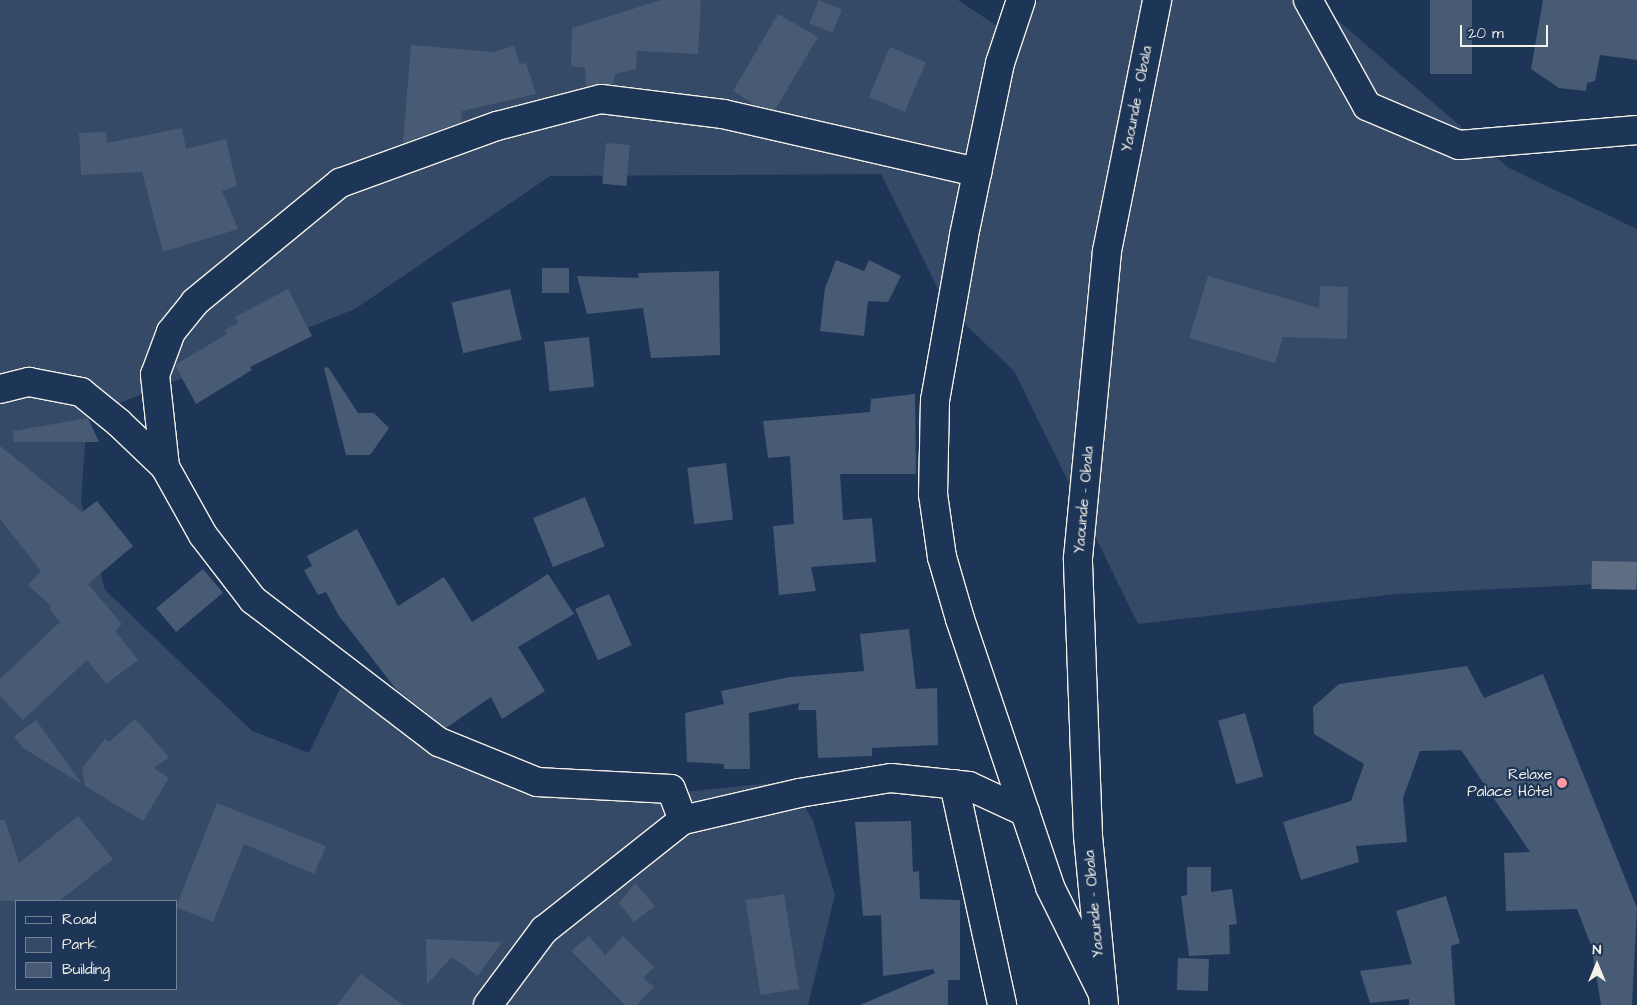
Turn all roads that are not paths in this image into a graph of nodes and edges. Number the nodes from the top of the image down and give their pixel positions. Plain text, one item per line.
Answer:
1 (1021, 0) edge
2 (1157, 0) edge
3 (1308, 0) edge
4 (1637, 130) edge
5 (978, 172) junction
6 (0, 389) edge
7 (165, 466) junction
8 (954, 784) junction
9 (1025, 812) junction
10 (683, 820) junction
11 (1103, 998) edge
12 (488, 1005) edge
13 (1002, 1005) edge

1 - 5 main road
2 - 11 main road, Yaounde - Obala
3 - 4 main road
5 - 7 main road
5 - 9 main road
6 - 7 main road
7 - 10 main road
8 - 9 main road
8 - 10 main road
8 - 13 main road
9 - 11 main road
10 - 12 main road

